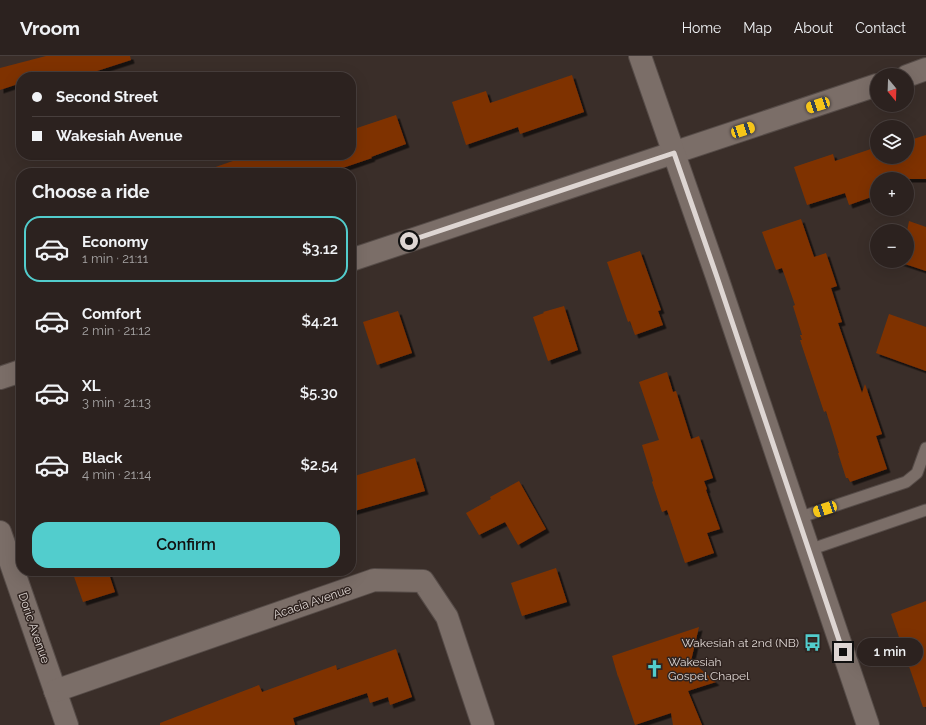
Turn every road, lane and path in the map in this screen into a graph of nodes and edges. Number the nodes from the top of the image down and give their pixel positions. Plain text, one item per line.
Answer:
1 (640, 56) edge
2 (926, 69) edge
3 (914, 73) edge
4 (870, 88) edge
5 (674, 153) junction
6 (356, 258) edge
7 (16, 372) edge
8 (0, 378) edge
9 (926, 448) edge
10 (926, 510) edge
11 (798, 518) junction
12 (0, 532) edge
13 (809, 550) junction
14 (55, 690) junction
15 (67, 725) edge
16 (483, 725) edge
17 (868, 725) edge

1 - 5 street
2 - 3 street
4 - 5 street
5 - 6 street
5 - 11 street
7 - 8 street
9 - 11 lane
10 - 13 lane
11 - 13 street
12 - 14 street, Doric Avenue
13 - 17 street
14 - 15 street, Doric Avenue
14 - 16 street, Acacia Avenue

